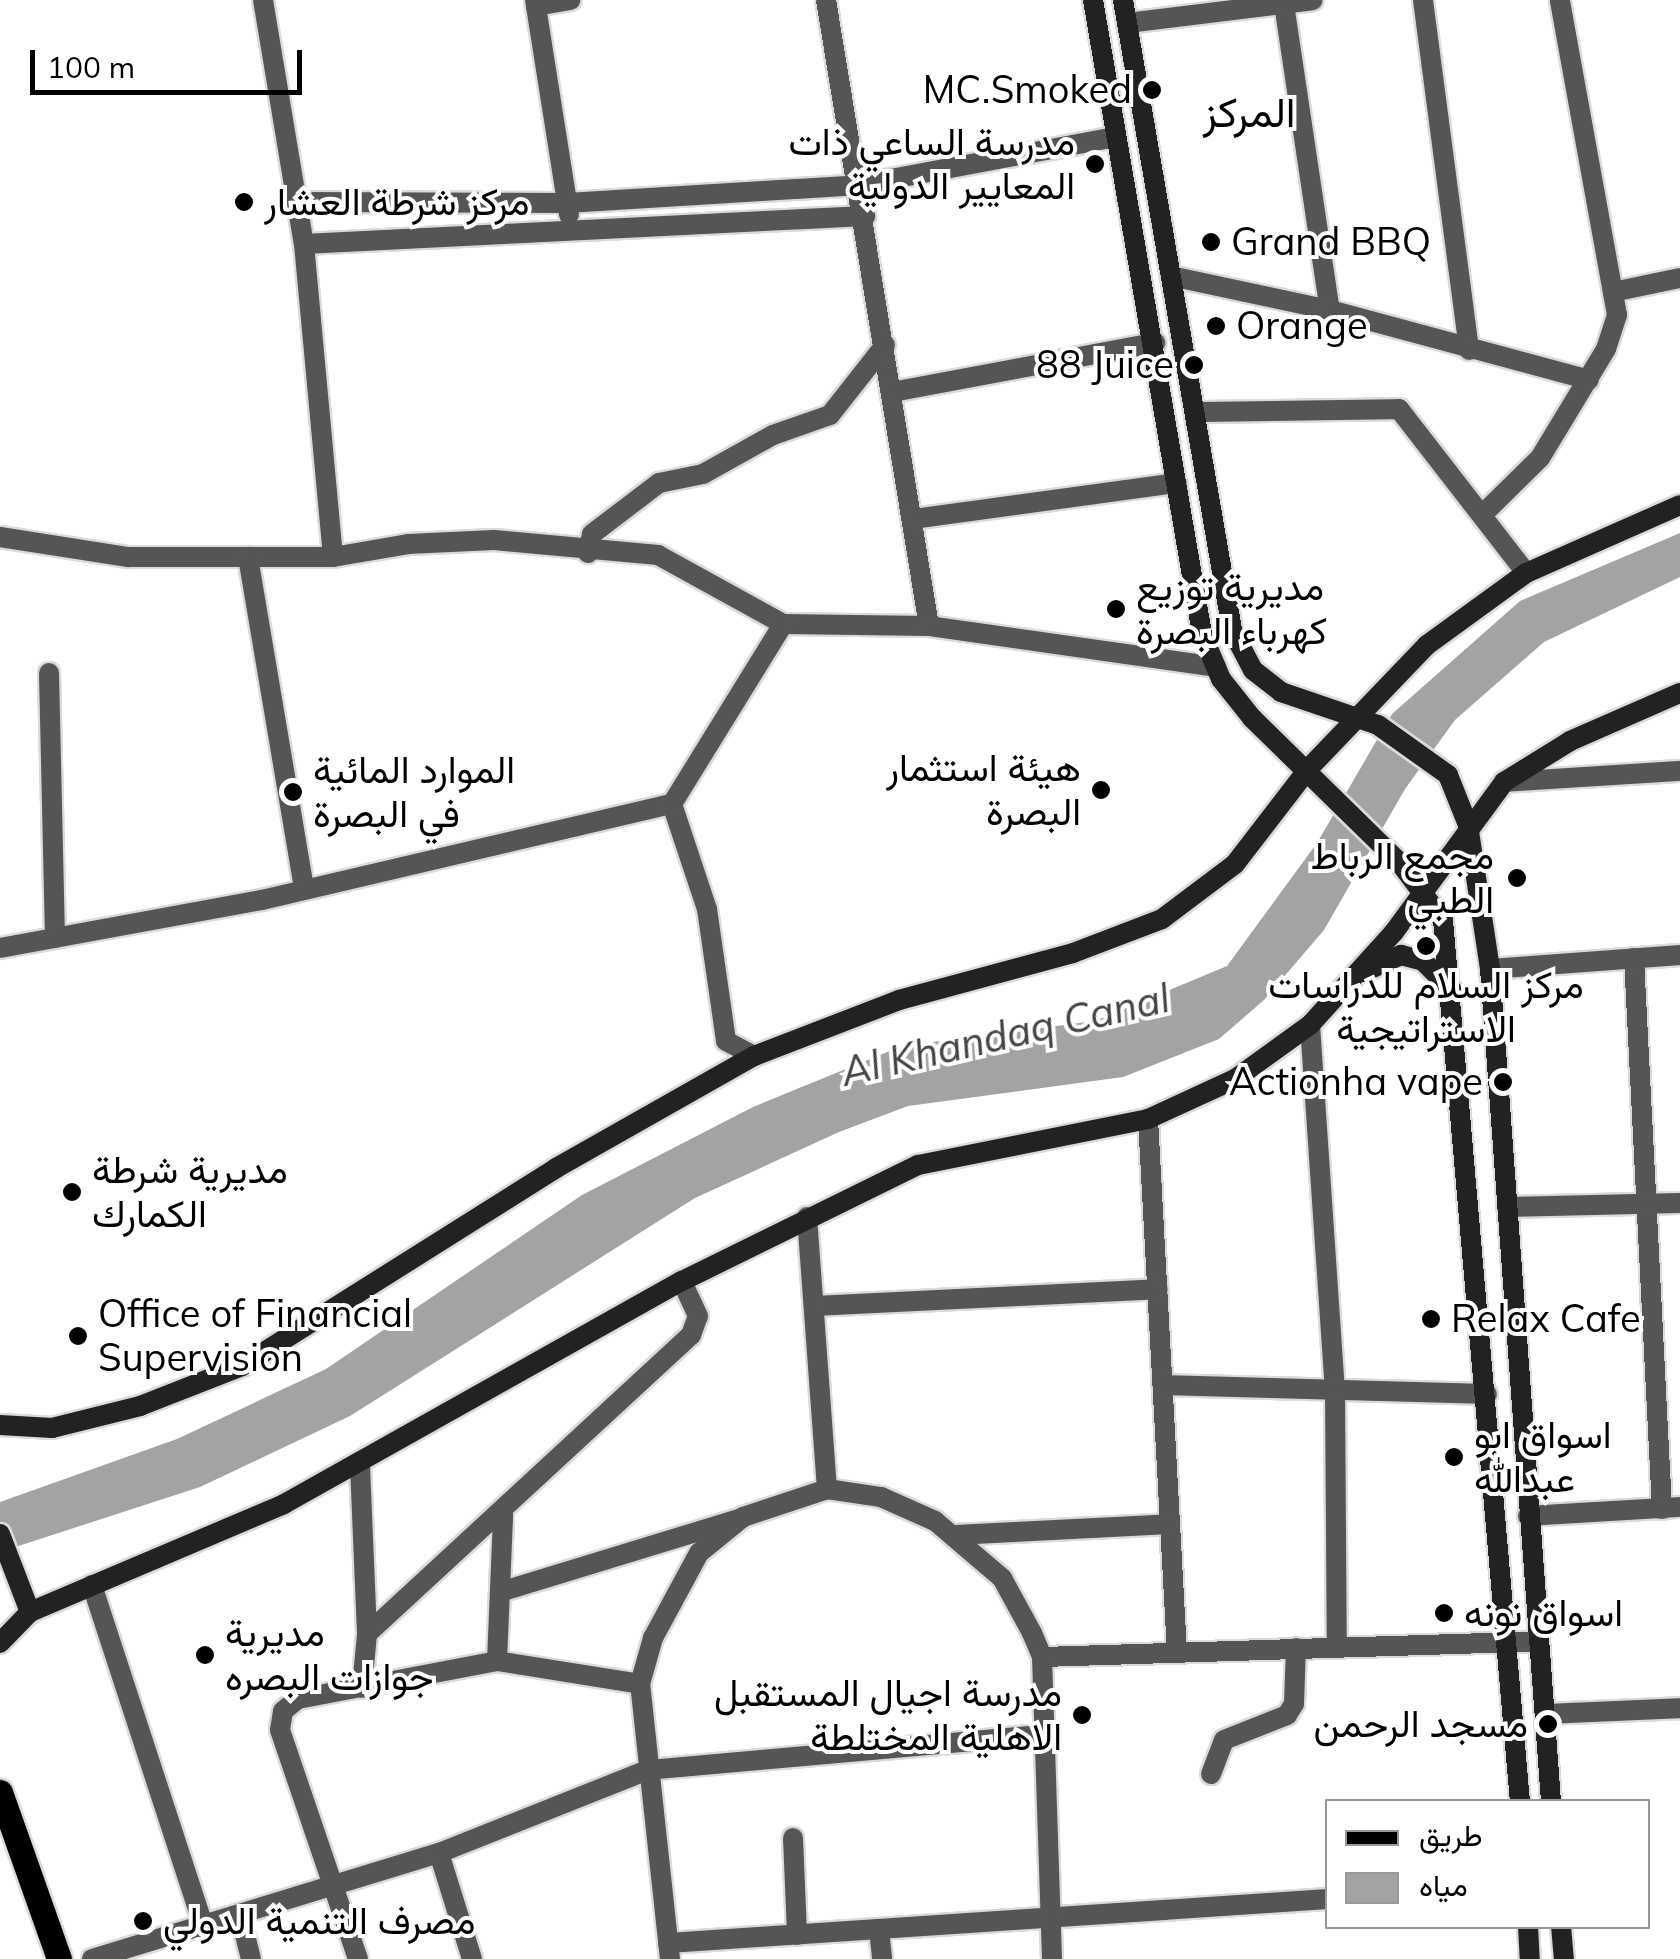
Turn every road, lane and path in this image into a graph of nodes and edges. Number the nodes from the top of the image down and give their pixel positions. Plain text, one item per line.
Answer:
1 (263, 0) edge
2 (570, 0) edge
3 (826, 0) edge
4 (1094, 0) edge
5 (1122, 0) edge
6 (1313, 0) edge
7 (1423, 0) edge
8 (1560, 0) edge
9 (536, 3) edge
10 (1284, 4) junction
11 (1127, 23) junction
12 (1146, 132) junction
13 (1116, 137) junction
14 (859, 185) junction
15 (298, 202) junction
16 (567, 203) junction
17 (865, 216) junction
18 (571, 231) junction
19 (304, 244) junction
20 (1171, 276) junction
21 (1680, 278) edge
22 (1613, 292) junction
23 (1330, 310) junction
24 (1155, 343) junction
25 (885, 345) junction
26 (1469, 350) junction
27 (1589, 380) junction
28 (892, 392) junction
29 (1197, 418) junction
30 (1168, 428) junction
31 (1177, 484) junction
32 (1680, 506) edge
33 (1482, 515) junction
34 (913, 519) junction
35 (0, 537) edge
36 (588, 552) junction
37 (248, 557) junction
38 (332, 558) junction
39 (1526, 573) junction
40 (784, 624) junction
41 (929, 626) junction
42 (1216, 667) junction
43 (48, 673) dead end
44 (1680, 693) edge
45 (1356, 716) junction
46 (1309, 768) junction
47 (1680, 771) edge
48 (1504, 782) junction
49 (672, 804) junction
50 (1468, 825) junction
51 (1424, 888) junction
52 (304, 890) junction
53 (56, 938) junction
54 (0, 948) edge
55 (1680, 955) edge
56 (1634, 958) junction
57 (1490, 969) junction
58 (1353, 977) junction
59 (1454, 991) junction
60 (1310, 1024) junction
61 (754, 1056) junction
62 (1148, 1118) junction
63 (1680, 1203) edge
64 (1647, 1204) junction
65 (1507, 1207) junction
66 (808, 1217) junction
67 (682, 1281) junction
68 (1158, 1290) junction
69 (814, 1306) junction
70 (1162, 1386) junction
71 (1335, 1390) junction
72 (1488, 1394) junction
73 (0, 1425) edge
74 (360, 1466) junction
75 (827, 1489) junction
76 (1671, 1508) edge
77 (503, 1515) junction
78 (1528, 1516) junction
79 (743, 1517) junction
80 (1170, 1524) junction
81 (0, 1534) edge
82 (954, 1536) junction
83 (92, 1585) junction
84 (500, 1592) junction
85 (30, 1612) junction
86 (367, 1634) junction
87 (1538, 1641) junction
88 (0, 1643) edge
89 (1508, 1644) junction
90 (1337, 1646) junction
91 (1296, 1648) junction
92 (1177, 1652) junction
93 (1042, 1657) junction
94 (497, 1661) junction
95 (640, 1684) junction
96 (362, 1688) junction
97 (1680, 1708) edge
98 (1545, 1714) junction
99 (1044, 1736) junction
100 (648, 1770) junction
101 (1211, 1774) dead end
102 (0, 1792) edge
103 (1520, 1799) edge
104 (1552, 1799) edge
105 (793, 1838) dead end
106 (439, 1853) junction
107 (334, 1885) junction
108 (1325, 1899) edge
109 (1050, 1917) junction
110 (241, 1919) junction
111 (204, 1928) junction
112 (878, 1929) junction
113 (1528, 1929) edge
114 (1561, 1929) edge
115 (797, 1935) junction
116 (669, 1951) edge
117 (59, 1959) edge
118 (92, 1959) edge
119 (251, 1959) edge
120 (358, 1959) edge
121 (472, 1959) edge
122 (882, 1959) edge
123 (1052, 1959) edge
124 (1530, 1959) edge
125 (1564, 1959) edge

1 - 15 street
2 - 9 street
3 - 14 street
4 - 13 main road
5 - 11 main road
6 - 10 street
7 - 26 street
8 - 22 street
9 - 16 street
10 - 11 street
10 - 23 street
11 - 12 main road
12 - 13 main road
12 - 20 main road
13 - 14 street
13 - 24 main road
14 - 16 street
14 - 17 street
15 - 16 street
15 - 19 street
16 - 18 street
17 - 18 street
17 - 25 street
18 - 19 street
19 - 38 street
20 - 23 street
20 - 29 main road
21 - 22 street
22 - 27 street
23 - 26 street
24 - 28 street
24 - 30 main road
25 - 28 street
25 - 36 street
26 - 27 street
27 - 33 street
28 - 34 street
29 - 30 main road
29 - 33 street
29 - 45 main road
30 - 31 main road
31 - 34 street
31 - 42 main road
32 - 39 main road
33 - 39 street
34 - 41 street
35 - 37 street
36 - 38 street
36 - 40 street
37 - 38 street
37 - 52 street
39 - 45 main road
40 - 41 street
40 - 49 street
41 - 42 street
42 - 46 main road
43 - 53 street
44 - 48 main road
45 - 46 main road
45 - 50 main road
46 - 51 main road
46 - 61 main road
47 - 48 street
48 - 50 main road
49 - 52 street
49 - 61 street
50 - 51 main road
50 - 57 main road
51 - 58 main road
51 - 59 main road
52 - 53 street
53 - 54 street
55 - 56 street
56 - 57 street
56 - 64 street
57 - 65 main road
58 - 59 main road
58 - 60 main road
59 - 72 main road
60 - 62 main road
60 - 71 street
61 - 73 main road
62 - 66 main road
62 - 68 street
63 - 64 street
64 - 65 street
64 - 76 street
65 - 78 main road
66 - 67 main road
66 - 69 street
67 - 74 main road
67 - 77 street
68 - 69 street
68 - 70 street
69 - 75 street
70 - 71 street
70 - 80 street
71 - 72 street
71 - 90 street
72 - 89 main road
74 - 83 main road
74 - 86 street
75 - 79 street
75 - 82 street
76 - 78 street
77 - 84 street
77 - 86 street
78 - 87 main road
79 - 84 street
79 - 95 street
80 - 82 street
80 - 92 street
81 - 85 main road
82 - 93 street
83 - 85 main road
83 - 111 street
84 - 94 street
85 - 88 main road
86 - 96 street
87 - 89 street
87 - 98 main road
89 - 90 street
89 - 103 main road
90 - 91 street
91 - 92 street
91 - 101 street
92 - 93 street
93 - 99 street
94 - 95 street
94 - 96 street
95 - 100 street
96 - 107 street
97 - 98 street
98 - 104 main road
99 - 100 street
99 - 109 street
100 - 106 street
100 - 116 street
102 - 117 main road
105 - 115 street
106 - 107 street
106 - 121 street
107 - 110 street
107 - 120 street
108 - 109 street
109 - 112 street
109 - 123 street
110 - 111 street
110 - 119 street
111 - 118 street
112 - 115 street
112 - 122 street
113 - 124 main road
114 - 125 main road
115 - 116 street

